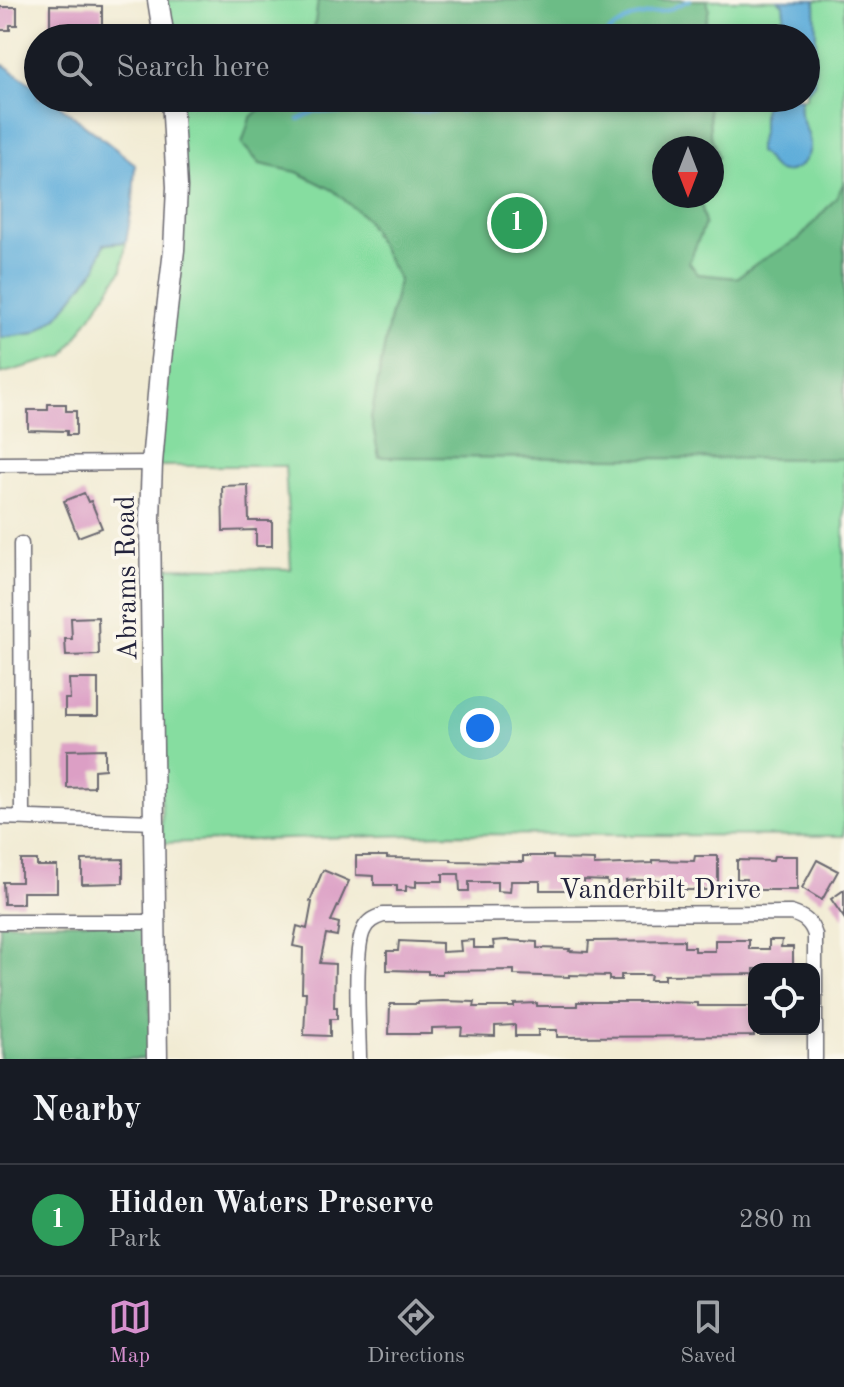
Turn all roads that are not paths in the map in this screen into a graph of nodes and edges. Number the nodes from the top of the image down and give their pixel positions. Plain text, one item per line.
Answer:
1 (158, 0) edge
2 (162, 24) edge
3 (173, 112) edge
4 (152, 463) junction
5 (0, 464) edge
6 (21, 544) dead end
7 (0, 817) edge
8 (22, 817) junction
9 (155, 822) junction
10 (0, 922) edge
11 (156, 922) junction
12 (157, 1059) edge
13 (359, 1059) edge
14 (815, 1059) edge

1 - 2 street
3 - 4 street, Abrams Road
4 - 5 street
4 - 9 street, Abrams Road
6 - 8 street
7 - 8 street
8 - 9 street
9 - 11 street, Abrams Road
10 - 11 street
11 - 12 street, Abrams Road
13 - 14 street, Vanderbilt Drive

